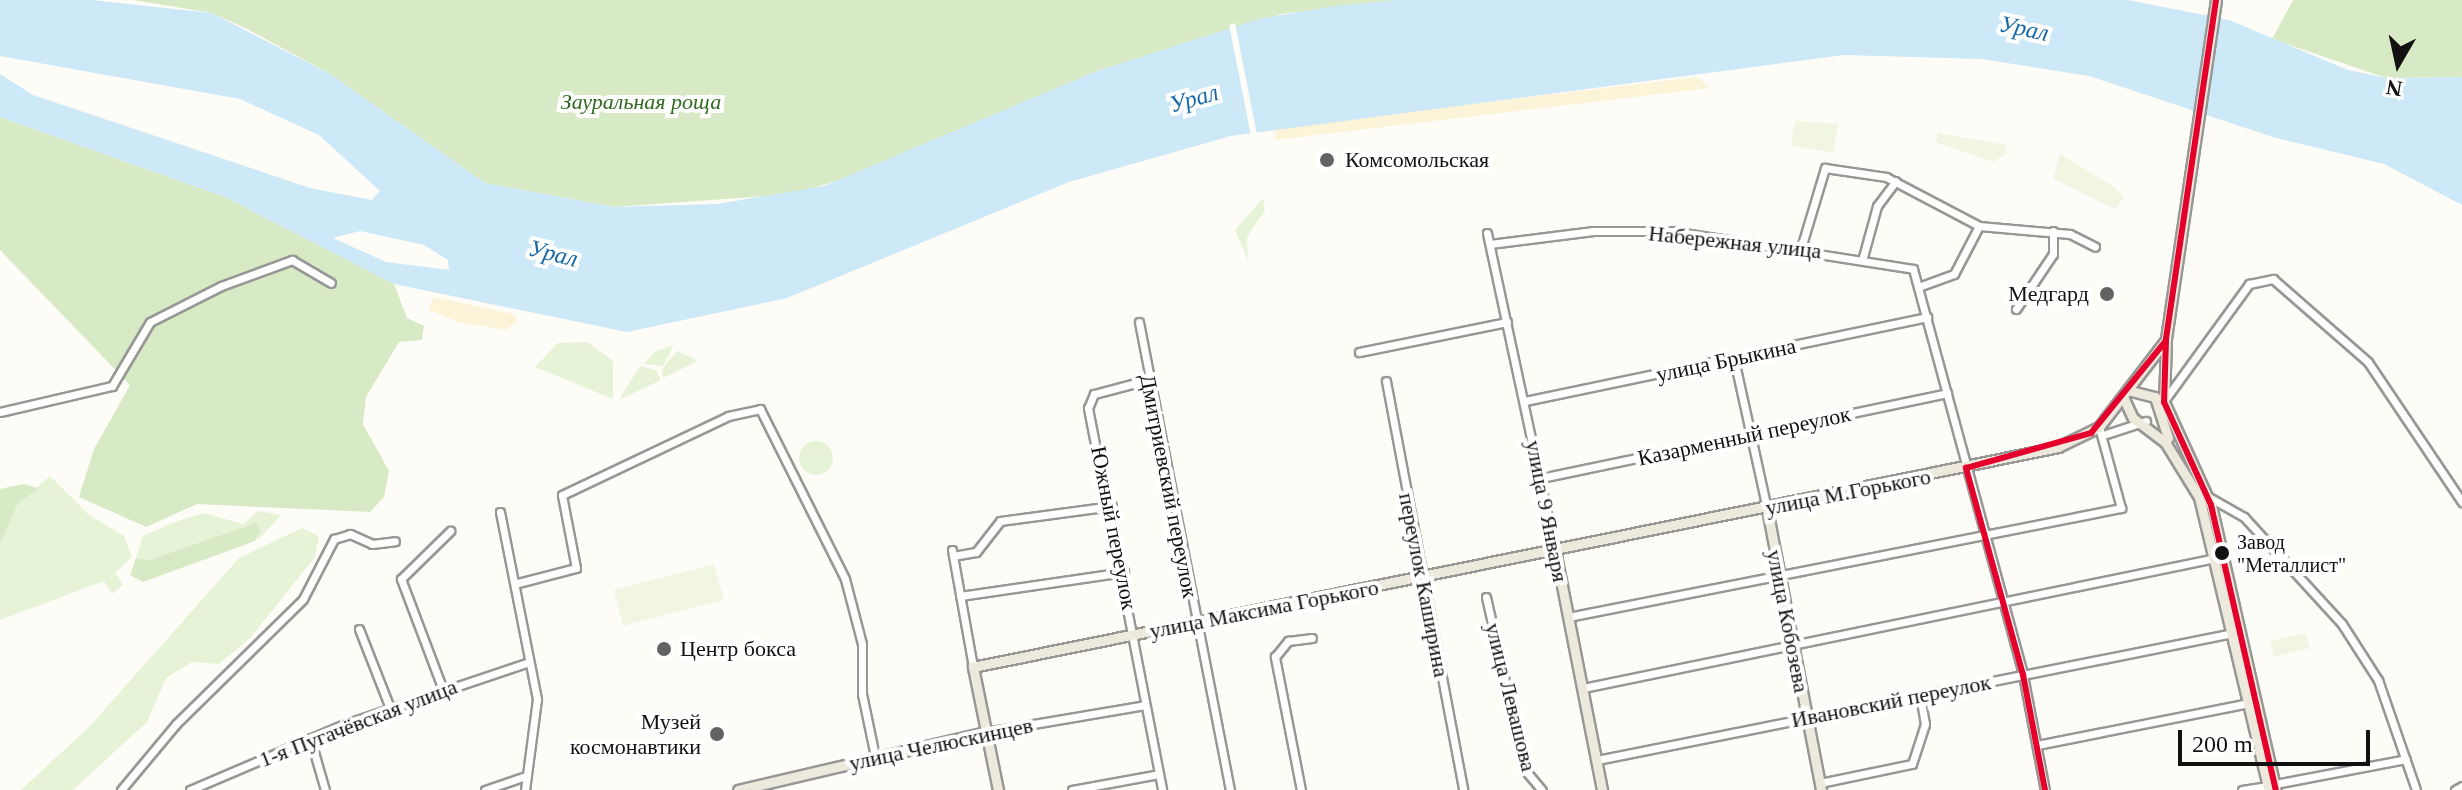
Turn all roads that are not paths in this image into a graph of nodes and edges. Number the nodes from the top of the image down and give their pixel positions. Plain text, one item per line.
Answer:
1 (2216, 0) edge
2 (1896, 181) junction
3 (1979, 226) junction
4 (2053, 231) junction
5 (1487, 233) dead end
6 (1490, 244) junction
7 (2095, 247) dead end
8 (1801, 248) junction
9 (1863, 257) junction
10 (331, 283) dead end
11 (1921, 286) junction
12 (2016, 309) dead end
13 (1927, 317) junction
14 (1139, 322) dead end
15 (1507, 322) junction
16 (2166, 340) junction
17 (1359, 352) dead end
18 (1734, 359) junction
19 (1147, 380) junction
20 (1386, 381) dead end
21 (1947, 393) junction
22 (2128, 395) junction
23 (1525, 401) junction
24 (0, 412) edge
25 (2151, 414) junction
26 (2102, 430) junction
27 (1749, 434) junction
28 (1966, 468) junction
29 (1541, 478) junction
30 (2207, 496) junction
31 (2462, 502) edge
32 (1112, 506) junction
33 (1767, 509) junction
34 (500, 512) dead end
35 (450, 531) dead end
36 (1986, 536) junction
37 (395, 541) dead end
38 (1555, 550) junction
39 (2215, 558) junction
40 (1124, 572) junction
41 (1779, 577) junction
42 (1423, 579) junction
43 (518, 583) junction
44 (960, 596) junction
45 (1486, 597) dead end
46 (2004, 604) junction
47 (1568, 617) junction
48 (1196, 622) junction
49 (359, 629) dead end
50 (2233, 633) junction
51 (1136, 634) junction
52 (1312, 638) dead end
53 (1792, 646) junction
54 (529, 662) junction
55 (973, 667) junction
56 (2023, 675) junction
57 (1583, 688) junction
58 (443, 690) junction
59 (1920, 695) junction
60 (2249, 703) junction
61 (1145, 705) junction
62 (390, 708) junction
63 (1807, 718) junction
64 (986, 732) junction
65 (310, 738) junction
66 (2037, 745) junction
67 (875, 756) junction
68 (2406, 759) junction
69 (1597, 760) junction
70 (1159, 774) junction
71 (523, 777) junction
72 (1821, 786) edge
73 (2462, 786) edge
74 (2272, 787) edge
75 (121, 790) edge
76 (190, 790) edge
77 (325, 790) edge
78 (485, 790) edge
79 (525, 790) edge
80 (738, 790) edge
81 (998, 790) edge
82 (1072, 790) edge
83 (1162, 790) edge
84 (1230, 790) edge
85 (1301, 790) edge
86 (1463, 790) edge
87 (1542, 790) edge
88 (1602, 790) edge
89 (2045, 790) edge
90 (2242, 790) edge
91 (2416, 790) edge
92 (2455, 790) edge

1 - 16 main road
2 - 3 street
2 - 8 street
2 - 9 street
3 - 4 street
3 - 11 street
4 - 7 street
4 - 12 street
5 - 6 street, улица 9 Января
6 - 8 street, Набережная улица
6 - 15 street, улица 9 Января
8 - 9 street, Набережная улица
9 - 11 street, Набережная улица
10 - 24 street
11 - 13 street
13 - 18 street, улица Брыкина
13 - 21 street
14 - 19 street, Дмитриевский переулок
15 - 17 street
15 - 23 street, улица 9 Января
16 - 22 main road, улица М.Горького
16 - 25 main road
18 - 23 street, улица Брыкина
18 - 27 street, улица Кобозева
19 - 32 street, Южный переулок
19 - 48 street, Дмитриевский переулок
20 - 42 street, переулок Каширина
21 - 27 street, Казарменный переулок
21 - 28 street
22 - 25 main road
22 - 25 main road
22 - 26 main road, улица М.Горького
23 - 29 street, улица 9 Января
25 - 26 street
25 - 30 main road
25 - 31 street
25 - 39 main road
26 - 28 main road, улица М.Горького
26 - 36 street
27 - 29 street, Казарменный переулок
27 - 33 street, улица Кобозева
28 - 33 main road, улица М.Горького
28 - 36 street
29 - 38 street, улица 9 Января
30 - 68 street
30 - 74 main road
32 - 40 street, Южный переулок
32 - 44 street
33 - 38 main road, улица М.Горького
33 - 41 main road, улица Кобозева
34 - 43 street
35 - 58 street
36 - 41 street
36 - 46 street
37 - 75 street
38 - 42 main road, улица Максима Горького
38 - 47 main road, улица 9 Января
39 - 46 street
39 - 50 main road
40 - 44 street
40 - 51 street, Южный переулок
41 - 47 street
41 - 53 main road, улица Кобозева
42 - 48 main road, улица Максима Горького
42 - 86 street, переулок Каширина
43 - 54 street
43 - 67 street
44 - 55 street
45 - 87 street, улица Левашова
46 - 53 street
46 - 56 street
47 - 57 main road, улица 9 Января
48 - 51 main road, улица Максима Горького
48 - 84 street, Дмитриевский переулок
49 - 62 street
50 - 56 street, Ивановский переулок
50 - 60 main road
51 - 55 main road, улица Максима Горького
51 - 61 street, Южный переулок
52 - 85 street
53 - 57 street
53 - 63 main road, улица Кобозева
54 - 58 street, 1-я Пугачёвская улица
54 - 71 street
55 - 64 main road
56 - 59 street, Ивановский переулок
56 - 66 street
57 - 69 main road, улица 9 Января
58 - 62 street, 1-я Пугачёвская улица
59 - 63 street, Ивановский переулок
59 - 72 street
60 - 66 street
60 - 74 main road
61 - 64 street, улица Челюскинцев
61 - 70 street, Южный переулок
62 - 65 street, 1-я Пугачёвская улица
63 - 69 street, Ивановский переулок
63 - 72 main road, улица Кобозева
64 - 67 main road, улица Челюскинцев
64 - 81 main road
65 - 76 street, 1-я Пугачёвская улица
65 - 77 street
66 - 89 street
67 - 80 main road, улица Челюскинцев
68 - 74 street
68 - 91 street
69 - 88 main road, улица 9 Января
70 - 82 street
70 - 83 street, Южный переулок
71 - 78 street
71 - 79 street
73 - 92 street
74 - 90 street

